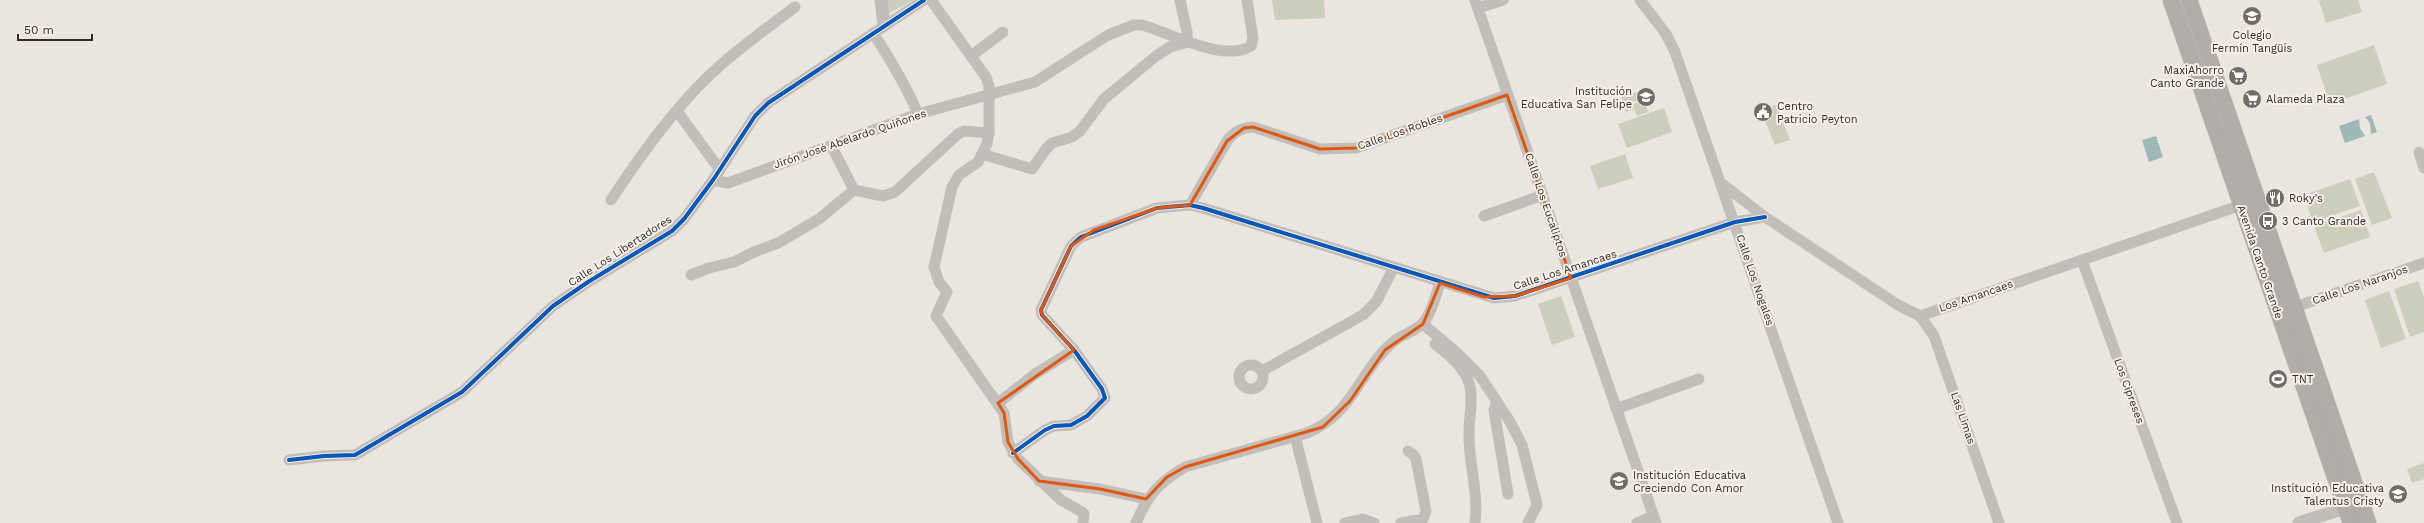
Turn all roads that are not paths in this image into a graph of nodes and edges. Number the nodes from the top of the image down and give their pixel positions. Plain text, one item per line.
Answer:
1 (881, 0) edge
2 (924, 0) edge
3 (931, 0) edge
4 (1180, 0) edge
5 (1247, 0) edge
6 (1503, 0) edge
7 (1640, 0) edge
8 (2171, 0) edge
9 (2190, 0) edge
10 (1476, 4) edge
11 (795, 7) dead end
12 (884, 25) junction
13 (1003, 32) dead end
14 (873, 33) junction
15 (1187, 40) junction
16 (971, 56) junction
17 (1507, 95) junction
18 (989, 96) junction
19 (677, 111) junction
20 (918, 114) junction
21 (989, 133) junction
22 (831, 145) junction
23 (2419, 152) dead end
24 (982, 154) junction
25 (2424, 168) edge
26 (720, 170) junction
27 (713, 180) junction
28 (1721, 183) junction
29 (854, 190) junction
30 (1543, 195) junction
31 (2257, 199) junction
32 (611, 200) dead end
33 (1190, 205) junction
34 (2240, 205) junction
35 (1484, 216) dead end
36 (1765, 217) junction
37 (1735, 222) junction
38 (2082, 260) junction
39 (2424, 263) edge
40 (1393, 269) junction
41 (691, 275) dead end
42 (1571, 278) junction
43 (1440, 283) junction
44 (2295, 307) junction
45 (1920, 316) junction
46 (1419, 326) junction
47 (1074, 350) junction
48 (1262, 371) dead end
49 (1699, 379) dead end
50 (1497, 402) junction
51 (998, 403) junction
52 (1616, 409) junction
53 (1295, 436) junction
54 (1408, 451) dead end
55 (1013, 453) junction
56 (289, 460) dead end
57 (1040, 480) junction
58 (1508, 494) dead end
59 (1146, 499) junction
60 (2352, 511) edge
61 (1654, 520) edge
62 (1424, 521) edge
63 (1083, 523) edge
64 (1136, 523) edge
65 (1317, 523) edge
66 (1345, 523) edge
67 (1374, 523) edge
68 (1401, 523) edge
69 (1476, 523) edge
70 (1528, 523) edge
71 (1637, 523) edge
72 (1838, 523) edge
73 (1999, 523) edge
74 (2177, 523) edge
75 (2299, 523) edge
76 (2368, 523) edge

1 - 12 street
2 - 12 street, Calle Los Libertadores
3 - 16 street
4 - 15 street
5 - 15 street, Jirón José Abelardo Quiñones
6 - 10 street
7 - 28 street, Calle Los Nogales
8 - 34 main road, Avenida Canto Grande
9 - 31 main road, Avenida Canto Grande
10 - 17 street, Calle Los Eucaliptos
11 - 19 street
12 - 14 street, Calle Los Libertadores
13 - 16 street
14 - 20 street
14 - 26 street, Calle Los Libertadores
15 - 18 street, Jirón José Abelardo Quiñones
15 - 24 street
16 - 18 street
17 - 30 street, Calle Los Eucaliptos
17 - 33 street, Calle Los Robles
18 - 20 street, Jirón José Abelardo Quiñones
18 - 21 street
19 - 26 street
19 - 32 street
20 - 22 street, Jirón José Abelardo Quiñones
21 - 24 street
21 - 29 street
22 - 27 street, Jirón José Abelardo Quiñones
22 - 29 street
23 - 25 street
24 - 51 street
26 - 27 street, Calle Los Libertadores
27 - 56 street, Calle Los Libertadores
28 - 36 street
28 - 37 street, Calle Los Nogales
29 - 41 street
30 - 35 street
30 - 42 street, Calle Los Eucaliptos
31 - 34 street, Los Amancaes
31 - 44 main road, Avenida Canto Grande
33 - 40 street, Calle Los Amancaes
33 - 47 street, Calle Los Amancaes
34 - 38 street, Los Amancaes
34 - 60 main road, Avenida Canto Grande
36 - 37 street, Calle Los Amancaes
36 - 45 street
37 - 42 street, Calle Los Amancaes
37 - 72 street, Calle Los Nogales
38 - 45 street, Los Amancaes
38 - 74 street, Los Cipreses
39 - 44 street, Calle Los Naranjos
40 - 43 street, Calle Los Amancaes
40 - 48 street
42 - 43 street, Calle Los Amancaes
42 - 52 street, Calle Los Eucaliptos
43 - 46 street
44 - 60 main road, Avenida Canto Grande
45 - 73 street, Las Limas
46 - 50 street
46 - 53 street
46 - 69 street
47 - 51 street
47 - 55 street
49 - 52 street
50 - 58 street
50 - 70 street
51 - 55 street
52 - 61 street, Calle Los Eucaliptos
53 - 59 street
53 - 65 street
54 - 62 street
55 - 57 street
57 - 59 street
57 - 63 street
59 - 64 street
60 - 75 street
60 - 76 main road, Avenida Canto Grande
61 - 71 street
62 - 68 street
66 - 67 street

